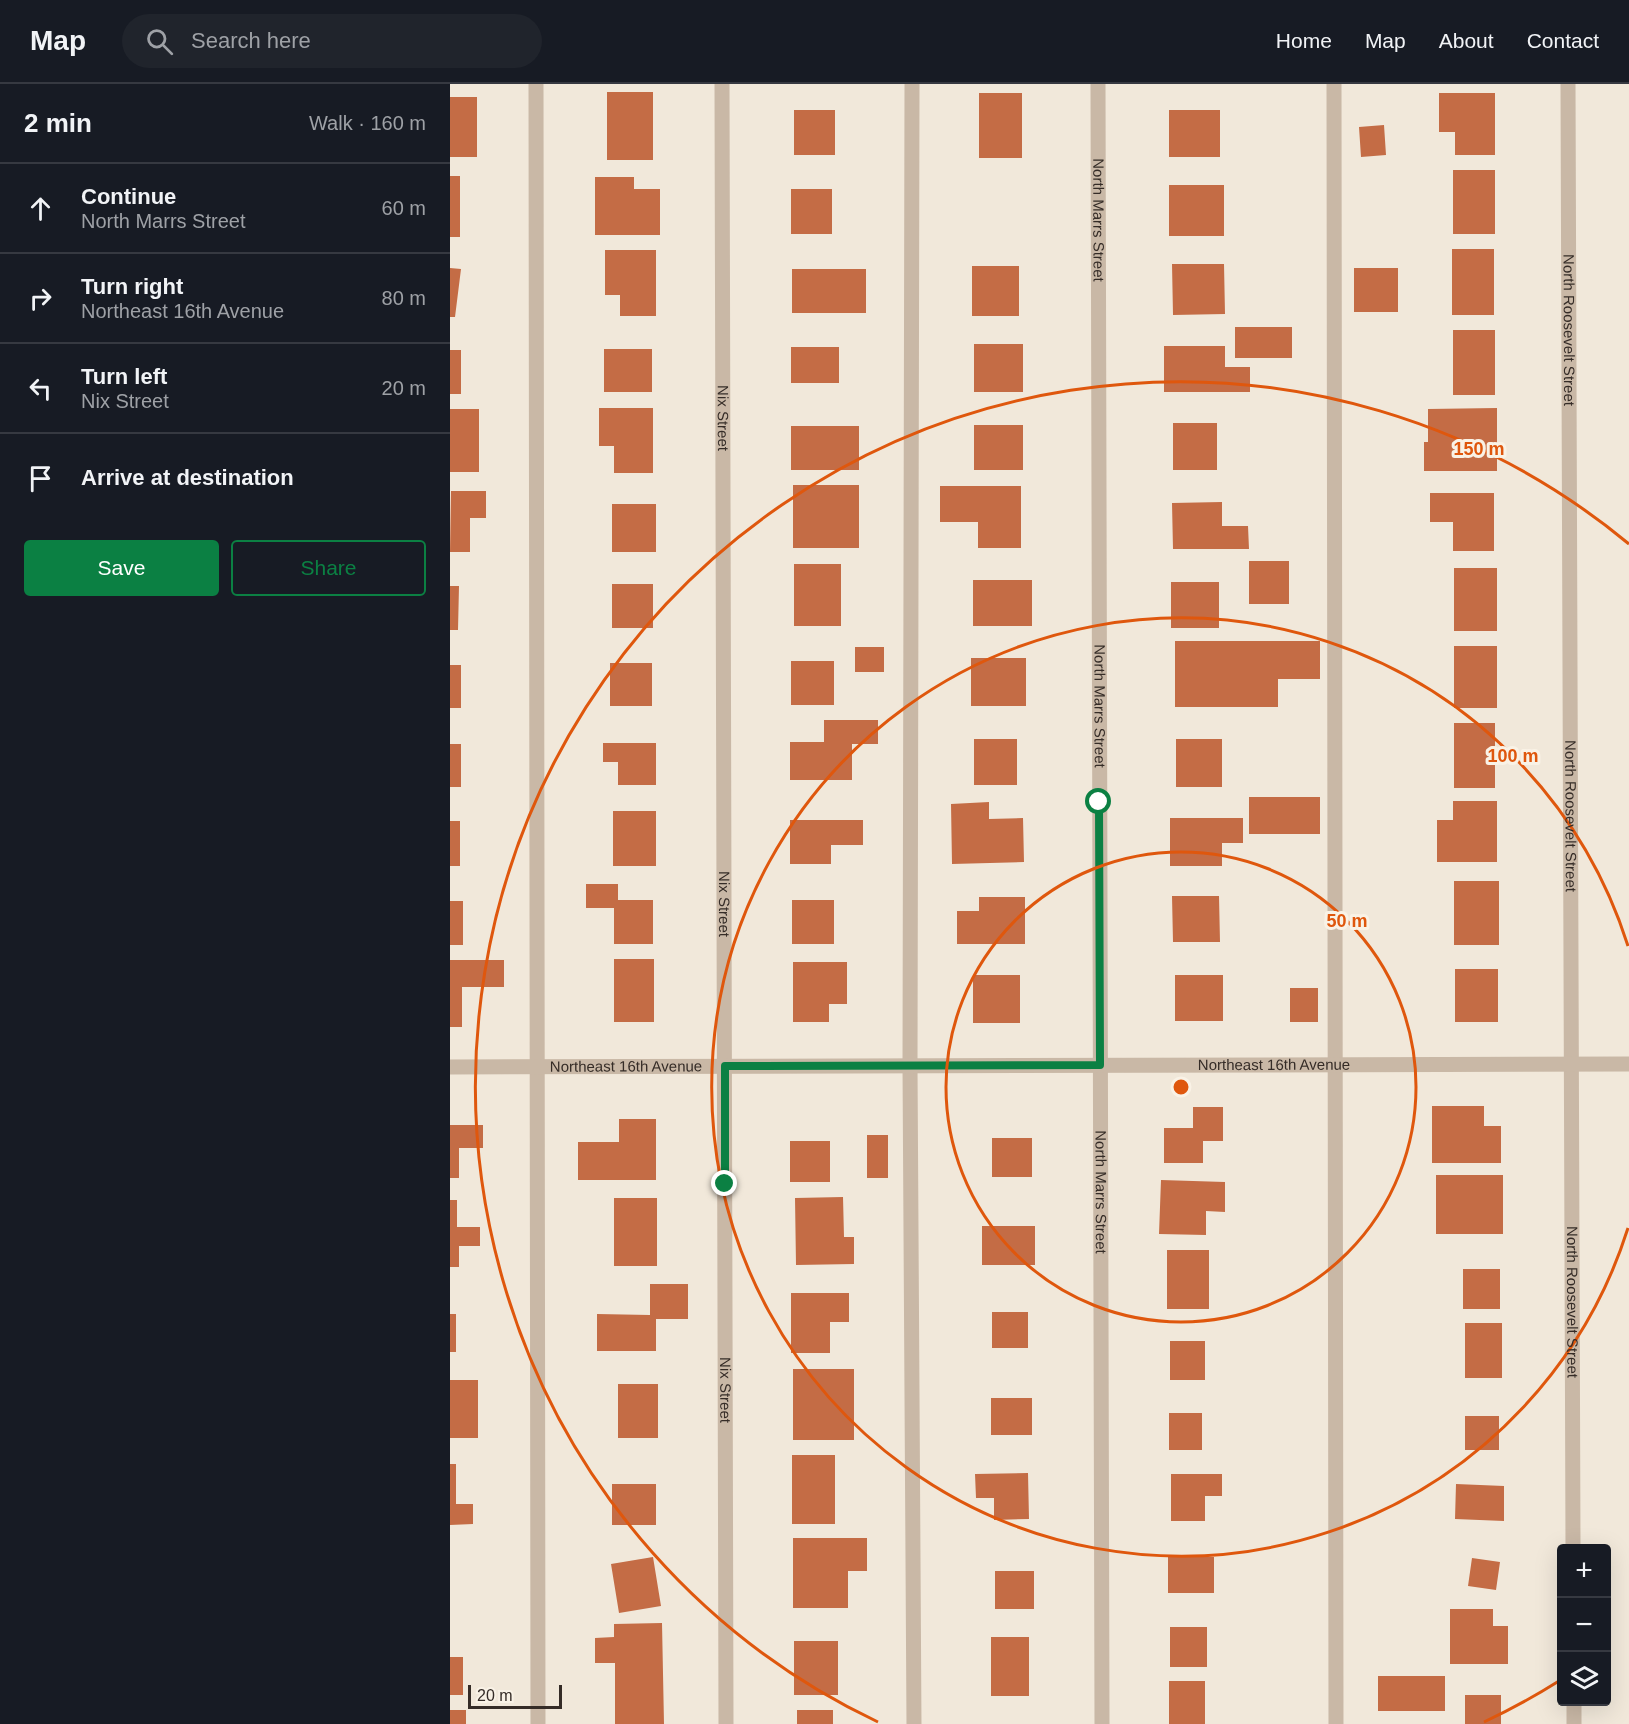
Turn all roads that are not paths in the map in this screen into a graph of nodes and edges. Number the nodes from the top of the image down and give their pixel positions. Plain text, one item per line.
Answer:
1 (536, 84) edge
2 (722, 84) edge
3 (912, 84) edge
4 (1098, 84) edge
5 (1334, 84) edge
6 (1568, 84) edge
7 (1335, 1064) junction
8 (1571, 1064) junction
9 (1629, 1064) edge
10 (1100, 1065) junction
11 (537, 1066) junction
12 (725, 1066) junction
13 (910, 1066) junction
14 (450, 1067) edge
15 (1573, 1544) edge
16 (1574, 1706) edge
17 (538, 1724) edge
18 (726, 1724) edge
19 (914, 1724) edge
20 (1102, 1724) edge
21 (1336, 1724) edge
22 (1574, 1724) edge

1 - 11 street
2 - 12 street, Nix Street
3 - 13 street
4 - 10 street, North Marrs Street
5 - 7 street
6 - 8 street, North Roosevelt Street
7 - 8 street, Northeast 16th Avenue
7 - 10 street, Northeast 16th Avenue
7 - 21 street
8 - 9 street, Northeast 16th Avenue
8 - 15 street, North Roosevelt Street
10 - 13 street, Northeast 16th Avenue
10 - 20 street, North Marrs Street
11 - 12 street, Northeast 16th Avenue
11 - 14 street, Northeast 16th Avenue
11 - 17 street
12 - 13 street, Northeast 16th Avenue
12 - 18 street, Nix Street
13 - 19 street
16 - 22 street

